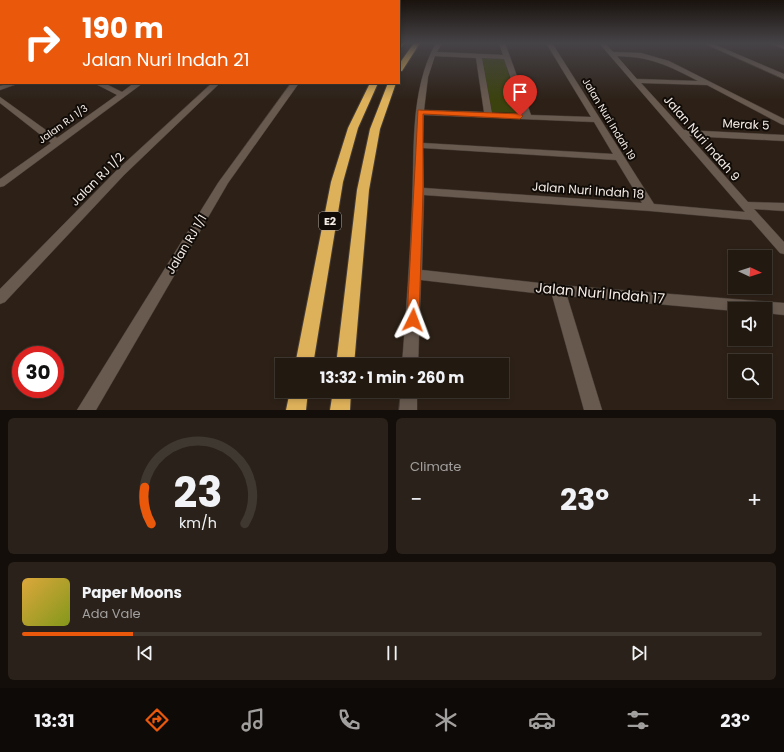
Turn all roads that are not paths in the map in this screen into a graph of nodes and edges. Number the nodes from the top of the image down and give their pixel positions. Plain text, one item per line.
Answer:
1 (428, 62) edge
2 (480, 62) edge
3 (509, 62) edge
4 (561, 62) edge
5 (619, 62) edge
6 (667, 62) edge
7 (750, 62) edge
8 (784, 77) edge
9 (636, 81) junction
10 (12, 84) edge
11 (100, 84) edge
12 (138, 84) edge
13 (215, 84) edge
14 (294, 84) edge
15 (374, 84) edge
16 (392, 84) edge
17 (710, 84) junction
18 (0, 88) edge
19 (122, 95) junction
20 (0, 99) edge
21 (420, 112) junction
22 (488, 115) junction
23 (528, 117) junction
24 (596, 120) junction
25 (784, 122) edge
26 (683, 133) junction
27 (784, 138) edge
28 (56, 142) junction
29 (419, 145) junction
30 (619, 157) junction
31 (0, 184) edge
32 (419, 191) junction
33 (745, 205) junction
34 (650, 207) junction
35 (784, 207) edge
36 (755, 217) junction
37 (784, 250) edge
38 (415, 274) junction
39 (558, 290) junction
40 (0, 298) edge
41 (784, 309) edge
42 (305, 358) edge
43 (346, 358) edge
44 (410, 358) edge
45 (298, 398) edge
46 (341, 398) edge
47 (409, 398) edge
48 (86, 410) edge
49 (296, 410) edge
50 (340, 410) edge
51 (408, 410) edge
52 (593, 410) edge

1 - 21 street
2 - 22 street
3 - 23 street
4 - 24 street, Jalan Nuri Indah 19
5 - 9 street, Jalan Nuri Indah 9
6 - 17 street
7 - 8 street
9 - 17 street
9 - 26 street, Jalan Nuri Indah 9
10 - 18 street
11 - 19 street
12 - 19 street, Jalan RJ 1/3
13 - 40 street, Jalan RJ 1/2
14 - 48 street, Jalan RJ 1/1
15 - 42 highway, E2
16 - 43 highway, E2
17 - 25 street
19 - 28 street, Jalan RJ 1/3
20 - 28 street
21 - 22 street
21 - 29 street
22 - 23 street
23 - 24 street
24 - 30 street, Jalan Nuri Indah 19
26 - 27 street, Merak 5
26 - 33 street, Jalan Nuri Indah 9
28 - 31 street, Jalan RJ 1/3
29 - 30 street
29 - 32 street
30 - 34 street, Jalan Nuri Indah 19
32 - 34 street, Jalan Nuri Indah 18
32 - 38 street
33 - 35 street
33 - 36 street, Jalan Nuri Indah 9
34 - 36 street, Jalan Nuri Indah 18
36 - 37 street, Jalan Nuri Indah 9
38 - 39 street, Jalan Nuri Indah 17
38 - 44 street
39 - 41 street, Jalan Nuri Indah 17
39 - 52 street
45 - 49 highway
46 - 50 highway
47 - 51 street

